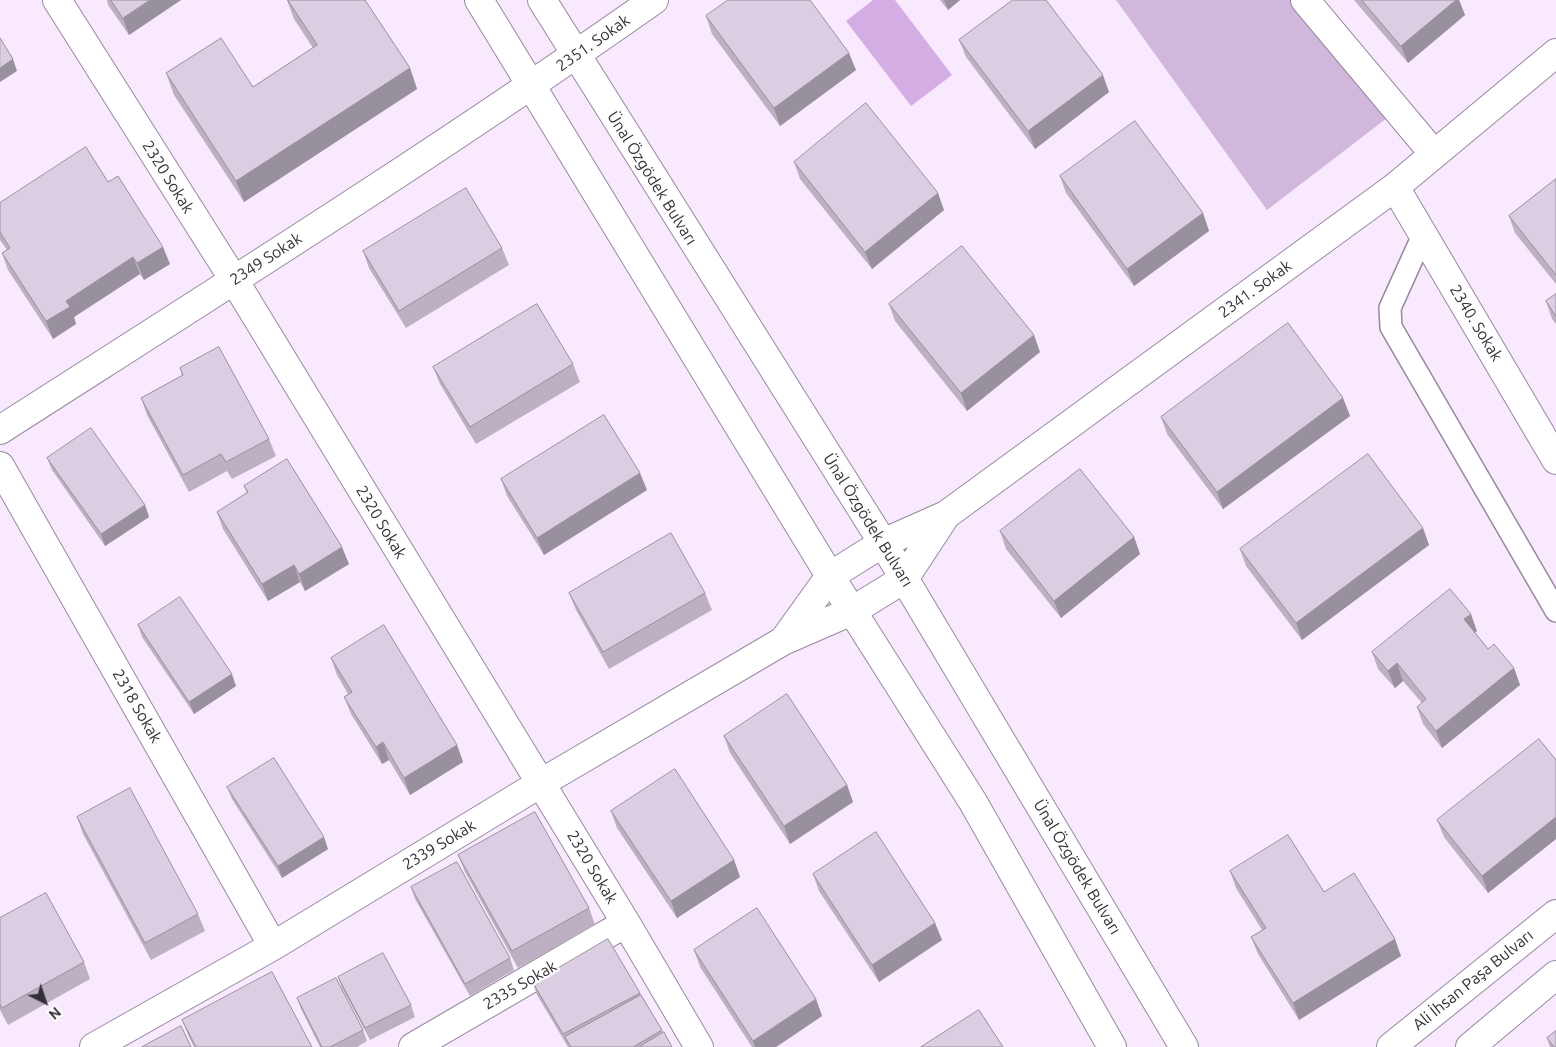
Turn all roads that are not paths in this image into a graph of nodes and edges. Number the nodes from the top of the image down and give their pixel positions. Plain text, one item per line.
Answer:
1 (57, 0) edge
2 (479, 0) edge
3 (542, 0) edge
4 (654, 0) edge
5 (1305, 0) edge
6 (1556, 53) edge
7 (575, 56) junction
8 (531, 85) junction
9 (1434, 154) junction
10 (1395, 187) junction
11 (1424, 235) junction
12 (234, 280) junction
13 (0, 430) edge
14 (1556, 460) edge
15 (0, 466) edge
16 (946, 515) junction
17 (883, 543) junction
18 (830, 576) junction
19 (904, 579) junction
20 (852, 611) junction
21 (1556, 611) edge
22 (783, 641) junction
23 (541, 783) junction
24 (1556, 914) edge
25 (626, 923) junction
26 (273, 946) junction
27 (1556, 975) edge
28 (94, 1047) edge
29 (413, 1047) edge
30 (699, 1047) edge
31 (1112, 1047) edge
32 (1184, 1047) edge
33 (1391, 1047) edge
34 (1470, 1047) edge

1 - 12 street, 2320 Sokak
2 - 8 street
3 - 7 street, Ünal Özgödek Bulvarı
4 - 7 street, 2351. Sokak
5 - 9 street
6 - 9 street, 2341. Sokak
7 - 8 street, 2351. Sokak
7 - 17 street, Ünal Özgödek Bulvarı
8 - 12 street, 2349 Sokak
8 - 18 street
9 - 10 street, 2341. Sokak
10 - 11 street, 2340. Sokak
10 - 16 street, 2341. Sokak
11 - 14 street, 2340. Sokak
11 - 21 lane
12 - 13 street, 2349 Sokak
12 - 23 street, 2320 Sokak
15 - 26 street, 2318 Sokak
16 - 17 street
16 - 19 street
17 - 18 street
17 - 19 street, Ünal Özgödek Bulvarı
18 - 20 street
18 - 22 street
19 - 20 street, 2339 Sokak
19 - 32 street, Ünal Özgödek Bulvarı
20 - 22 street, 2339 Sokak
20 - 31 street
22 - 23 street, 2339 Sokak
23 - 25 street, 2320 Sokak
23 - 26 street, 2339 Sokak
24 - 33 street, Ali İhsan Paşa Bulvarı
25 - 29 street, 2335 Sokak
25 - 30 street, 2320 Sokak
26 - 28 street, 2339 Sokak
27 - 34 street

